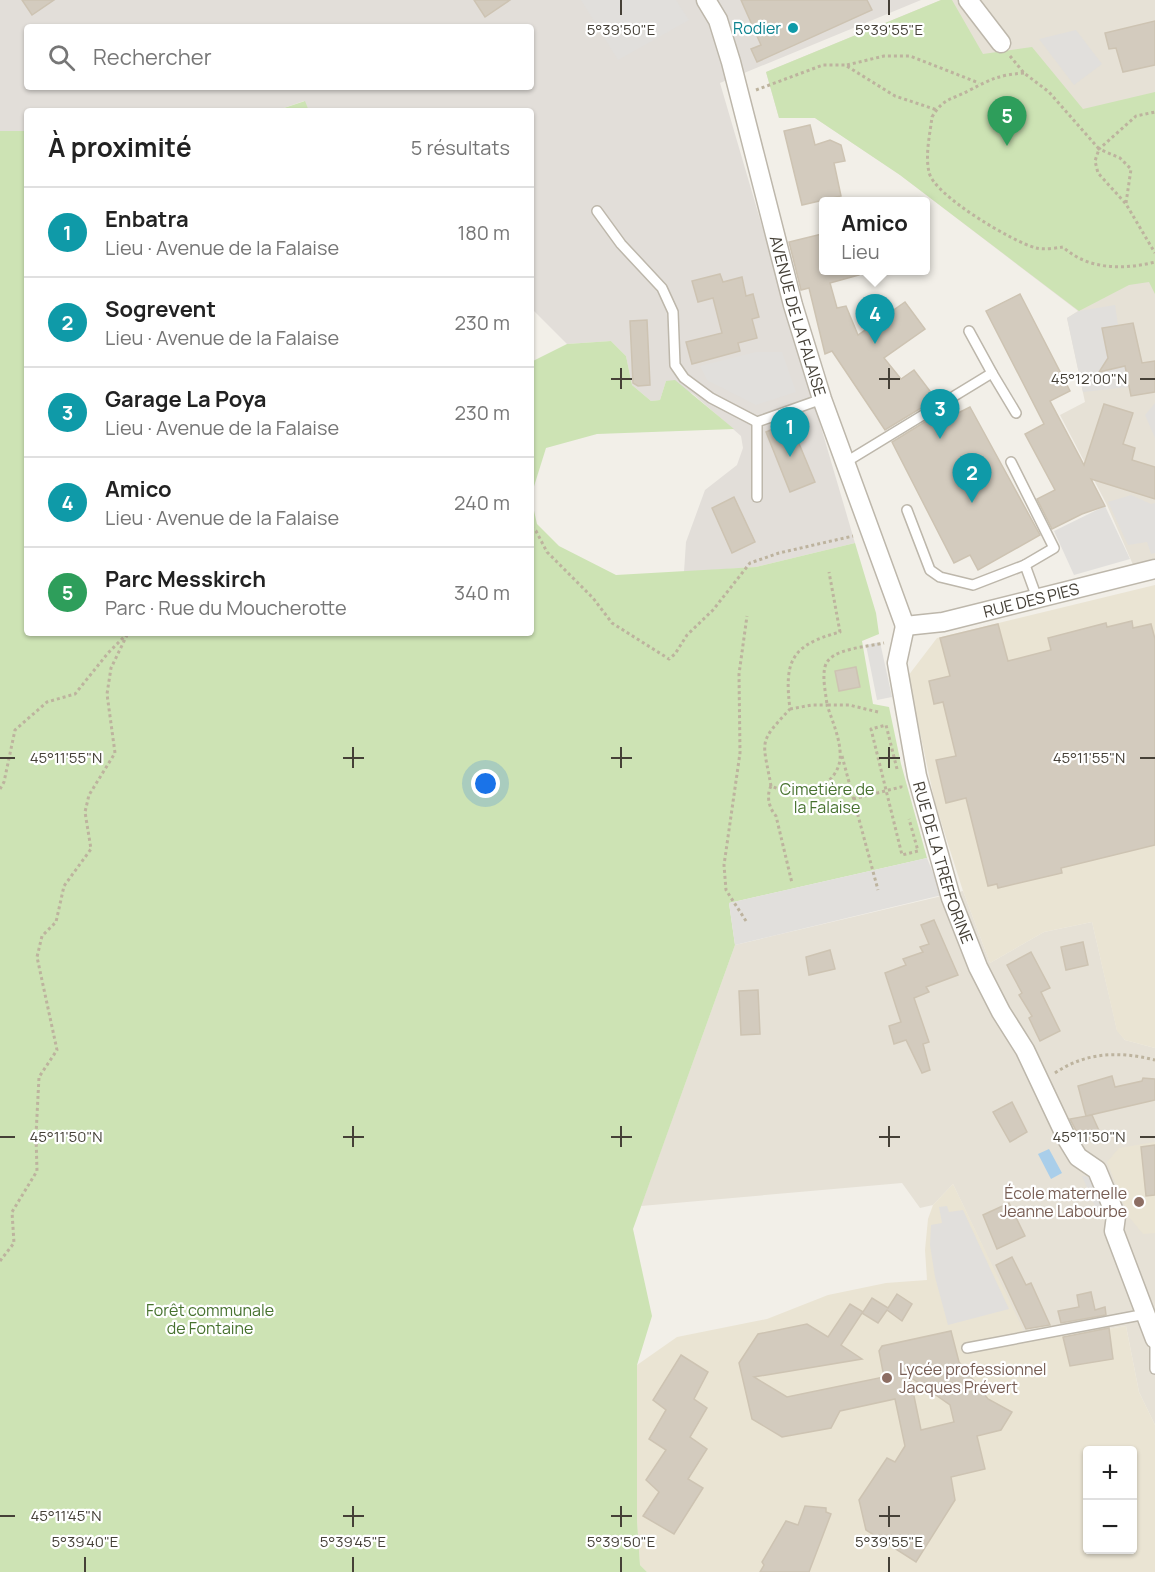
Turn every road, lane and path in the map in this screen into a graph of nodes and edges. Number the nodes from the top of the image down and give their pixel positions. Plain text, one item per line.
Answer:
1 (706, 0) edge
2 (968, 0) edge
3 (1001, 43) joint
4 (845, 65) junction
5 (1024, 73) junction
6 (980, 83) junction
7 (748, 93) dead end
8 (937, 110) junction
9 (1155, 112) edge
10 (1099, 149) junction
11 (1126, 204) junction
12 (597, 211) dead end
13 (1155, 254) edge
14 (1155, 262) edge
15 (969, 331) dead end
16 (992, 373) junction
17 (822, 399) junction
18 (1016, 414) dead end
19 (756, 422) junction
20 (846, 462) junction
21 (1011, 462) dead end
22 (758, 497) dead end
23 (907, 510) dead end
24 (534, 529) edge
25 (870, 532) junction
26 (1025, 565) junction
27 (1155, 569) edge
28 (829, 572) dead end
29 (1037, 598) junction
30 (747, 616) dead end
31 (905, 626) junction
32 (125, 636) edge
33 (127, 636) edge
34 (885, 643) dead end
35 (827, 705) junction
36 (790, 709) junction
37 (878, 712) dead end
38 (840, 752) junction
39 (771, 786) junction
40 (901, 787) junction
41 (0, 789) edge
42 (886, 791) junction
43 (904, 798) dead end
44 (853, 799) junction
45 (907, 808) dead end
46 (792, 883) dead end
47 (878, 890) dead end
48 (746, 921) dead end
49 (1155, 1060) edge
50 (1041, 1082) junction
51 (0, 1261) edge
52 (1146, 1314) junction
53 (1155, 1339) edge
54 (967, 1348) dead end
55 (1155, 1369) edge

1 - 17 street, AVENUE DE LA FALAISE
2 - 3 street
3 - 5 path
4 - 6 path
4 - 7 path
4 - 8 path
5 - 6 path
5 - 10 path
6 - 8 path
8 - 14 path
9 - 10 path
10 - 11 path
10 - 11 path
11 - 13 path
12 - 19 lane
15 - 16 lane
16 - 18 lane
16 - 20 lane
17 - 19 lane
17 - 20 street, AVENUE DE LA FALAISE
19 - 22 lane
20 - 25 street, AVENUE DE LA FALAISE
21 - 26 lane
23 - 26 lane
24 - 25 path
25 - 31 street, AVENUE DE LA FALAISE
26 - 29 lane
27 - 29 street, RUE DES PIES
28 - 36 path
29 - 31 street, RUE DES PIES
30 - 48 path
31 - 50 street, RUE DE LA TREFFORINE
32 - 41 path
33 - 51 path
34 - 35 path
35 - 36 path
35 - 37 path
35 - 38 path
36 - 39 path
38 - 39 path
38 - 44 path
39 - 46 path
40 - 42 path
40 - 42 path
40 - 43 path
42 - 44 path
42 - 45 path
44 - 47 path
49 - 50 path
50 - 52 street, RUE DE LA TREFFORINE
52 - 53 street, RUE DE LA TREFFORINE
52 - 54 lane
53 - 55 lane

